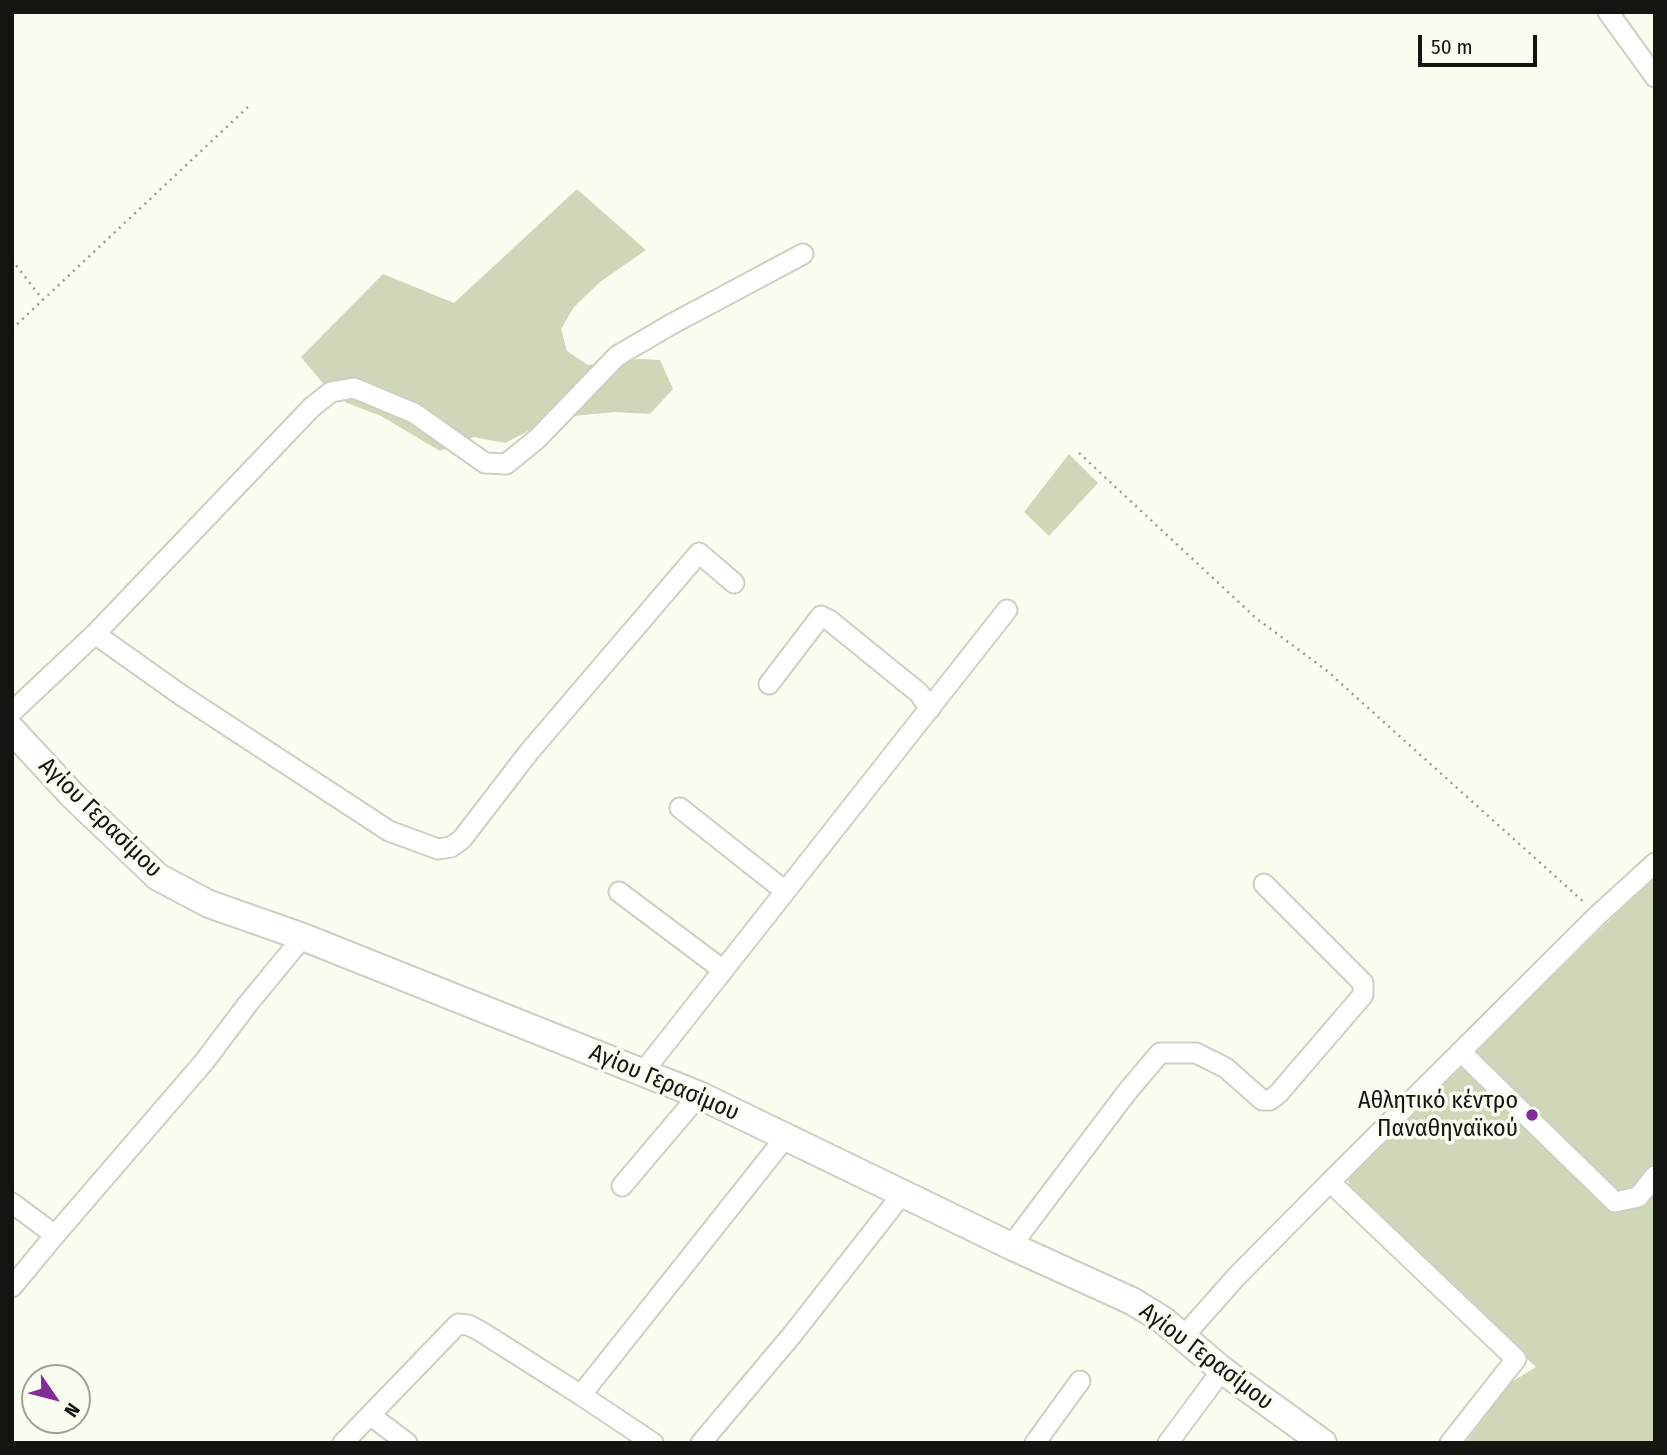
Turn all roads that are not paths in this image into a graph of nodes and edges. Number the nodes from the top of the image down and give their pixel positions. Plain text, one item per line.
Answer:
1 (1608, 12) edge
2 (1655, 77) edge
3 (803, 254) dead end
4 (734, 583) dead end
5 (1007, 610) dead end
6 (95, 634) junction
7 (769, 684) dead end
8 (930, 709) junction
9 (12, 712) edge
10 (12, 730) edge
11 (680, 808) dead end
12 (1655, 863) edge
13 (1264, 884) dead end
14 (785, 891) junction
15 (619, 892) dead end
16 (303, 937) junction
17 (723, 970) junction
18 (1462, 1053) junction
19 (643, 1072) junction
20 (699, 1095) junction
21 (785, 1138) junction
22 (1655, 1176) edge
23 (1330, 1182) junction
24 (622, 1186) dead end
25 (903, 1193) junction
26 (12, 1203) edge
27 (55, 1235) junction
28 (1011, 1246) junction
29 (12, 1287) edge
30 (1182, 1338) junction
31 (1222, 1370) junction
32 (1080, 1381) dead end
33 (581, 1395) junction
34 (370, 1415) junction
35 (1314, 1440) edge
36 (343, 1443) edge
37 (407, 1443) edge
38 (653, 1443) edge
39 (701, 1443) edge
40 (1035, 1443) edge
41 (1168, 1443) edge
42 (1450, 1443) edge

1 - 2 street
3 - 6 street
4 - 6 street
5 - 8 street
6 - 9 street
7 - 8 street
8 - 14 street
10 - 16 street, Αγίου Γερασίμου
11 - 14 street
12 - 18 street
13 - 28 street
14 - 17 street
15 - 17 street
16 - 19 street, Αγίου Γερασίμου
16 - 27 street
17 - 19 street
18 - 22 street
18 - 23 street
19 - 20 street, Αγίου Γερασίμου
20 - 21 street, Αγίου Γερασίμου
20 - 24 street
21 - 25 street, Αγίου Γερασίμου
21 - 33 street
23 - 30 street
23 - 42 street
25 - 28 street, Αγίου Γερασίμου
25 - 39 street
26 - 27 street
27 - 29 street
28 - 30 street, Αγίου Γερασίμου
30 - 31 street, Αγίου Γερασίμου
31 - 35 street, Αγίου Γερασίμου
31 - 41 street
32 - 40 street
33 - 34 street
33 - 38 street
34 - 36 street
34 - 37 street

